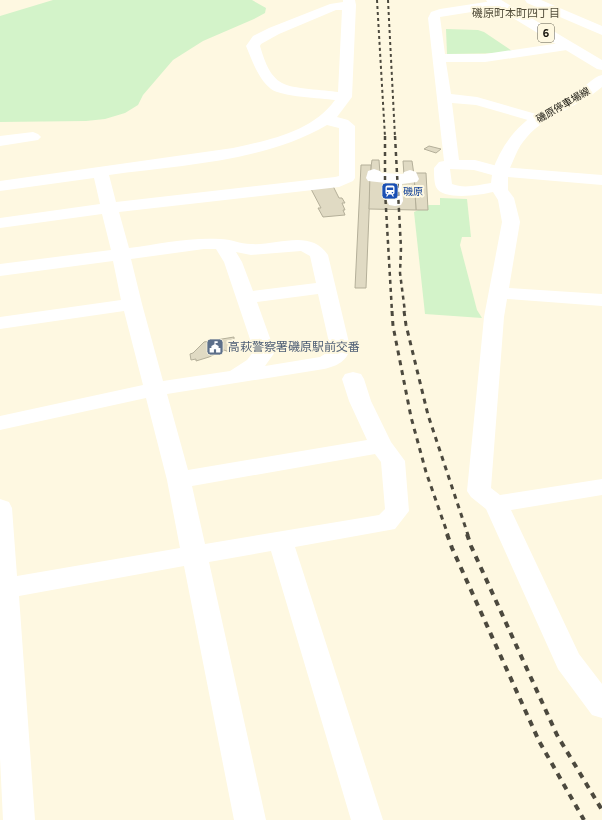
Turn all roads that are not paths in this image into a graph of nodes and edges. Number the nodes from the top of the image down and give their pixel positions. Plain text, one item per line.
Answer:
1 (530, 0) edge
2 (495, 2) edge
3 (349, 3) edge
4 (602, 31) edge
5 (567, 46) junction
6 (439, 58) junction
7 (602, 66) edge
8 (602, 79) edge
9 (345, 97) junction
10 (444, 98) junction
11 (538, 119) junction
12 (325, 120) junction
13 (33, 137) dead end
14 (0, 142) edge
15 (452, 164) junction
16 (100, 171) junction
17 (376, 175) dead end
18 (499, 179) junction
19 (602, 180) edge
20 (0, 184) edge
21 (396, 201) dead end
22 (110, 208) junction
23 (0, 223) edge
24 (222, 244) junction
25 (252, 250) junction
26 (121, 254) junction
27 (319, 255) junction
28 (233, 262) junction
29 (0, 270) edge
30 (326, 287) junction
31 (500, 293) junction
32 (246, 298) junction
33 (602, 300) edge
34 (132, 304) junction
35 (0, 323) edge
36 (265, 352) junction
37 (281, 369) junction
38 (237, 376) junction
39 (353, 379) dead end
40 (156, 389) junction
41 (0, 423) edge
42 (381, 446) junction
43 (179, 480) junction
44 (602, 487) edge
45 (496, 504) junction
46 (0, 508) edge
47 (280, 540) junction
48 (195, 556) junction
49 (3, 588) edge
50 (602, 706) edge
51 (19, 820) edge
52 (250, 820) edge
53 (367, 820) edge

1 - 4 main road
2 - 5 main road, 6
2 - 6 main road
3 - 9 main road
3 - 9 main road
5 - 6 main road
5 - 7 main road, 6
6 - 10 main road
8 - 11 main road, 磯原停車場線
9 - 12 main road
10 - 11 main road
10 - 15 main road
11 - 18 main road, 磯原停車場線
12 - 16 main road
12 - 22 main road
13 - 14 main road
15 - 18 main road
15 - 18 main road
16 - 20 main road
16 - 22 main road
17 - 21 main road
18 - 19 main road
18 - 31 main road
22 - 23 main road
22 - 26 main road
24 - 25 main road
24 - 26 main road
24 - 27 main road
24 - 28 main road
25 - 27 main road
25 - 28 main road
26 - 29 main road
26 - 34 main road
27 - 30 main road
28 - 32 main road
30 - 32 main road
30 - 37 main road
31 - 33 main road
31 - 45 main road
32 - 36 main road
34 - 35 main road
34 - 40 main road
36 - 37 main road
36 - 38 main road
37 - 38 main road
38 - 40 main road
39 - 42 main road
40 - 41 main road
40 - 43 main road
42 - 43 main road
42 - 47 main road
43 - 48 main road
44 - 45 main road
45 - 50 main road
46 - 49 main road
47 - 48 main road
47 - 53 main road
48 - 49 main road
48 - 52 main road
49 - 51 main road

